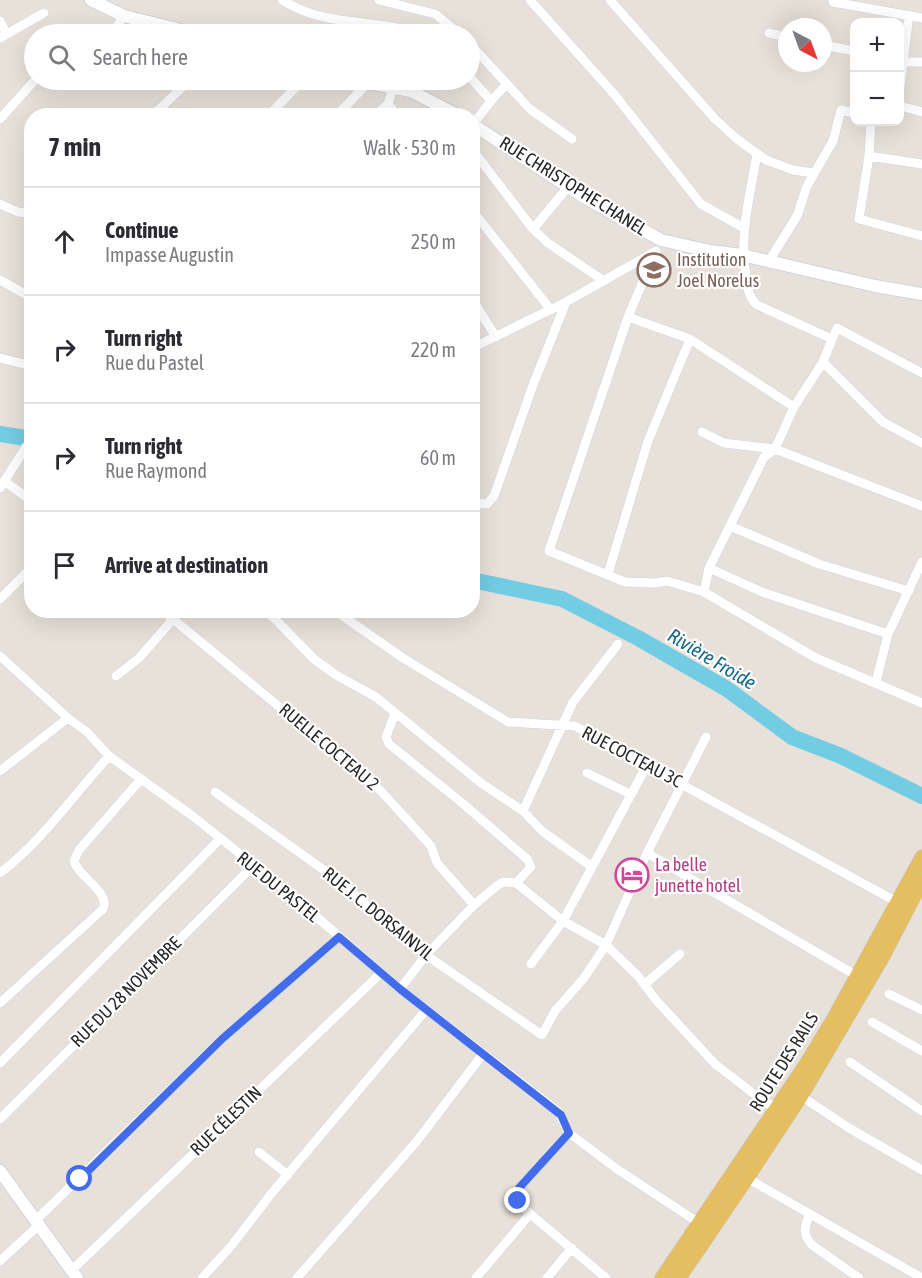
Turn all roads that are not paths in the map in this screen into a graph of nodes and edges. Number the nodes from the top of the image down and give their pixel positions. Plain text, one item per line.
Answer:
1 (91, 0) edge
2 (282, 0) edge
3 (379, 0) edge
4 (530, 0) edge
5 (610, 0) edge
6 (832, 2) dead end
7 (44, 13) dead end
8 (909, 15) junction
9 (124, 16) junction
10 (922, 18) edge
11 (0, 21) edge
12 (119, 24) edge
13 (156, 24) edge
14 (372, 24) edge
15 (448, 24) edge
16 (769, 33) dead end
17 (3, 35) edge
18 (778, 35) edge
19 (832, 47) edge
20 (904, 49) edge
21 (850, 50) edge
22 (480, 55) edge
23 (904, 62) edge
24 (922, 62) edge
25 (507, 86) junction
26 (480, 88) edge
27 (26, 90) edge
28 (179, 90) edge
29 (293, 90) edge
30 (361, 90) edge
31 (392, 90) edge
32 (406, 90) edge
33 (491, 101) junction
34 (388, 104) junction
35 (904, 106) edge
36 (160, 108) edge
37 (276, 108) edge
38 (344, 108) edge
39 (383, 108) edge
40 (391, 108) edge
41 (444, 108) edge
42 (850, 112) edge
43 (922, 112) edge
44 (480, 115) edge
45 (0, 119) edge
46 (871, 126) edge
47 (480, 129) edge
48 (572, 139) dead end
49 (757, 154) junction
50 (869, 156) junction
51 (480, 159) edge
52 (922, 164) edge
53 (813, 172) junction
54 (568, 187) junction
55 (0, 204) edge
56 (24, 213) edge
57 (480, 220) edge
58 (744, 228) junction
59 (533, 229) junction
60 (922, 236) edge
61 (658, 246) junction
62 (742, 255) junction
63 (769, 261) junction
64 (0, 280) edge
65 (603, 281) junction
66 (24, 294) edge
67 (922, 294) edge
68 (566, 302) junction
69 (550, 310) junction
70 (480, 312) edge
71 (628, 317) junction
72 (496, 337) junction
73 (690, 339) junction
74 (832, 339) junction
75 (480, 344) edge
76 (0, 358) edge
77 (823, 362) junction
78 (24, 364) edge
79 (922, 373) edge
80 (794, 407) junction
81 (702, 432) dead end
82 (922, 443) edge
83 (775, 449) junction
84 (24, 450) edge
85 (2, 484) edge
86 (24, 496) edge
87 (480, 504) edge
88 (922, 506) edge
89 (730, 526) junction
90 (922, 562) edge
91 (709, 568) junction
92 (608, 574) junction
93 (24, 575) edge
94 (909, 591) junction
95 (704, 592) junction
96 (0, 599) edge
97 (274, 618) edge
98 (346, 618) edge
99 (173, 620) joint
100 (888, 634) junction
101 (618, 644) dead end
102 (4, 660) edge
103 (0, 671) edge
104 (116, 676) dead end
105 (876, 682) junction
106 (922, 703) edge
107 (394, 712) junction
108 (68, 718) junction
109 (563, 725) junction
110 (706, 737) dead end
111 (109, 756) junction
112 (647, 765) junction
113 (0, 771) edge
114 (587, 773) dead end
115 (141, 778) junction
116 (683, 784) junction
117 (215, 792) dead end
118 (630, 794) junction
119 (523, 811) junction
120 (220, 839) junction
121 (647, 853) junction
122 (922, 857) edge
123 (253, 866) junction
124 (592, 867) junction
125 (0, 873) edge
126 (922, 881) edge
127 (516, 884) junction
128 (910, 902) edge
129 (474, 905) junction
130 (563, 921) junction
131 (339, 937) junction
132 (606, 945) junction
133 (680, 954) dead end
134 (426, 955) junction
135 (531, 964) dead end
136 (381, 973) junction
137 (857, 976) junction
138 (645, 984) junction
139 (400, 989) junction
140 (889, 993) dead end
141 (0, 1003) edge
142 (426, 1010) junction
143 (922, 1010) edge
144 (872, 1022) dead end
145 (922, 1051) edge
146 (483, 1054) junction
147 (850, 1062) dead end
148 (0, 1063) edge
149 (801, 1096) junction
150 (778, 1106) junction
151 (922, 1111) edge
152 (0, 1119) edge
153 (569, 1133) junction
154 (259, 1152) dead end
155 (922, 1170) edge
156 (0, 1171) edge
157 (288, 1175) junction
158 (747, 1178) junction
159 (530, 1214) junction
160 (810, 1214) junction
161 (37, 1223) junction
162 (699, 1223) junction
163 (572, 1248) junction
164 (0, 1262) edge
165 (75, 1274) edge
166 (599, 1276) edge
167 (854, 1277) edge
168 (202, 1278) edge
169 (297, 1278) edge
170 (476, 1278) edge
171 (547, 1278) edge
172 (662, 1278) edge
173 (679, 1278) edge
174 (922, 1278) edge

1 - 9 street
2 - 14 street
3 - 15 street
4 - 58 street
5 - 49 street
6 - 8 street
7 - 17 street
8 - 10 street
8 - 20 street
9 - 12 street
9 - 13 street
11 - 17 street
16 - 18 street
19 - 21 street
22 - 25 street
23 - 24 street
25 - 33 street
25 - 48 street
26 - 33 street
27 - 45 street
28 - 36 street
29 - 37 street
30 - 38 street
31 - 34 street
32 - 41 street
33 - 44 street
34 - 39 street
34 - 40 street
35 - 43 street
42 - 53 street
46 - 50 street
47 - 54 street, RUE CHRISTOPHE CHANEL
49 - 53 street
49 - 58 street
50 - 52 street
50 - 60 street
51 - 59 street
53 - 63 street
54 - 59 street
54 - 61 street, RUE CHRISTOPHE CHANEL
55 - 56 street
57 - 69 street
58 - 62 street
59 - 65 street
61 - 62 street, RUE CHRISTOPHE CHANEL
61 - 65 street
61 - 71 street
62 - 63 street, RUE CHRISTOPHE CHANEL
62 - 74 street
63 - 67 street, RUE CHRISTOPHE CHANEL
64 - 66 street
65 - 68 street
68 - 69 street
68 - 87 street
69 - 72 street
70 - 72 street
71 - 73 street
71 - 92 street
72 - 75 street
73 - 80 street
73 - 92 street
74 - 77 street
74 - 79 street
76 - 78 street
77 - 80 street
77 - 82 street
80 - 83 street
81 - 83 street
83 - 88 street
83 - 89 street
84 - 85 street
85 - 86 street
89 - 91 street
89 - 94 street
90 - 94 street
91 - 95 street
91 - 100 street
92 - 95 street
93 - 96 street
94 - 100 street
95 - 105 street
97 - 107 street
98 - 109 street, RUE COCTEAU 3C
99 - 104 street
99 - 129 street, RUELLE COCTEAU 2
100 - 105 street
101 - 109 street
102 - 103 street
102 - 108 street, RUE DU PASTEL
105 - 106 street
107 - 119 street
107 - 127 street
108 - 111 street, RUE DU PASTEL
108 - 113 street
109 - 112 street, RUE COCTEAU 3C
109 - 119 street
110 - 116 street
111 - 115 street, RUE DU PASTEL
111 - 125 street
112 - 116 street, RUE COCTEAU 3C
112 - 118 street
114 - 118 street
115 - 120 street, RUE DU PASTEL
115 - 141 street
116 - 121 street
116 - 128 street, RUE COCTEAU 3C
117 - 134 street, RUE J. C. DORSAINVIL
118 - 124 street
119 - 124 street
120 - 123 street, RUE DU PASTEL
120 - 148 street
121 - 132 street
121 - 137 street
122 - 128 main road, ROUTE DES RAILS
123 - 131 street, RUE DU PASTEL
123 - 152 street, RUE DU 28 NOVEMBRE
124 - 130 street
126 - 128 main road, ROUTE DES RAILS
127 - 129 street
127 - 130 street
128 - 137 main road, ROUTE DES RAILS
128 - 149 main road, ROUTE DES RAILS
129 - 134 street
130 - 132 street
130 - 135 street
131 - 136 street, RUE DU PASTEL
131 - 161 street
132 - 134 street, RUE J. C. DORSAINVIL
132 - 138 street
133 - 138 street
134 - 139 street
136 - 139 street, RUE DU PASTEL
136 - 165 street, RUE CÉLESTIN
137 - 150 main road, ROUTE DES RAILS
138 - 150 street
139 - 142 street, RUE DU PASTEL
140 - 143 street
142 - 146 street, RUE DU PASTEL
142 - 157 street
144 - 145 street
146 - 153 street, RUE DU PASTEL
146 - 169 street
147 - 151 street
149 - 155 street
149 - 158 main road, ROUTE DES RAILS
150 - 162 main road, ROUTE DES RAILS
153 - 159 street
153 - 162 street, RUE DU PASTEL
154 - 157 street
156 - 161 street
157 - 168 street
158 - 160 street
158 - 173 main road, ROUTE DES RAILS
159 - 163 street
159 - 170 street
160 - 167 street
160 - 174 street
161 - 164 street
161 - 165 street
162 - 172 main road, ROUTE DES RAILS
163 - 166 street
163 - 171 street

